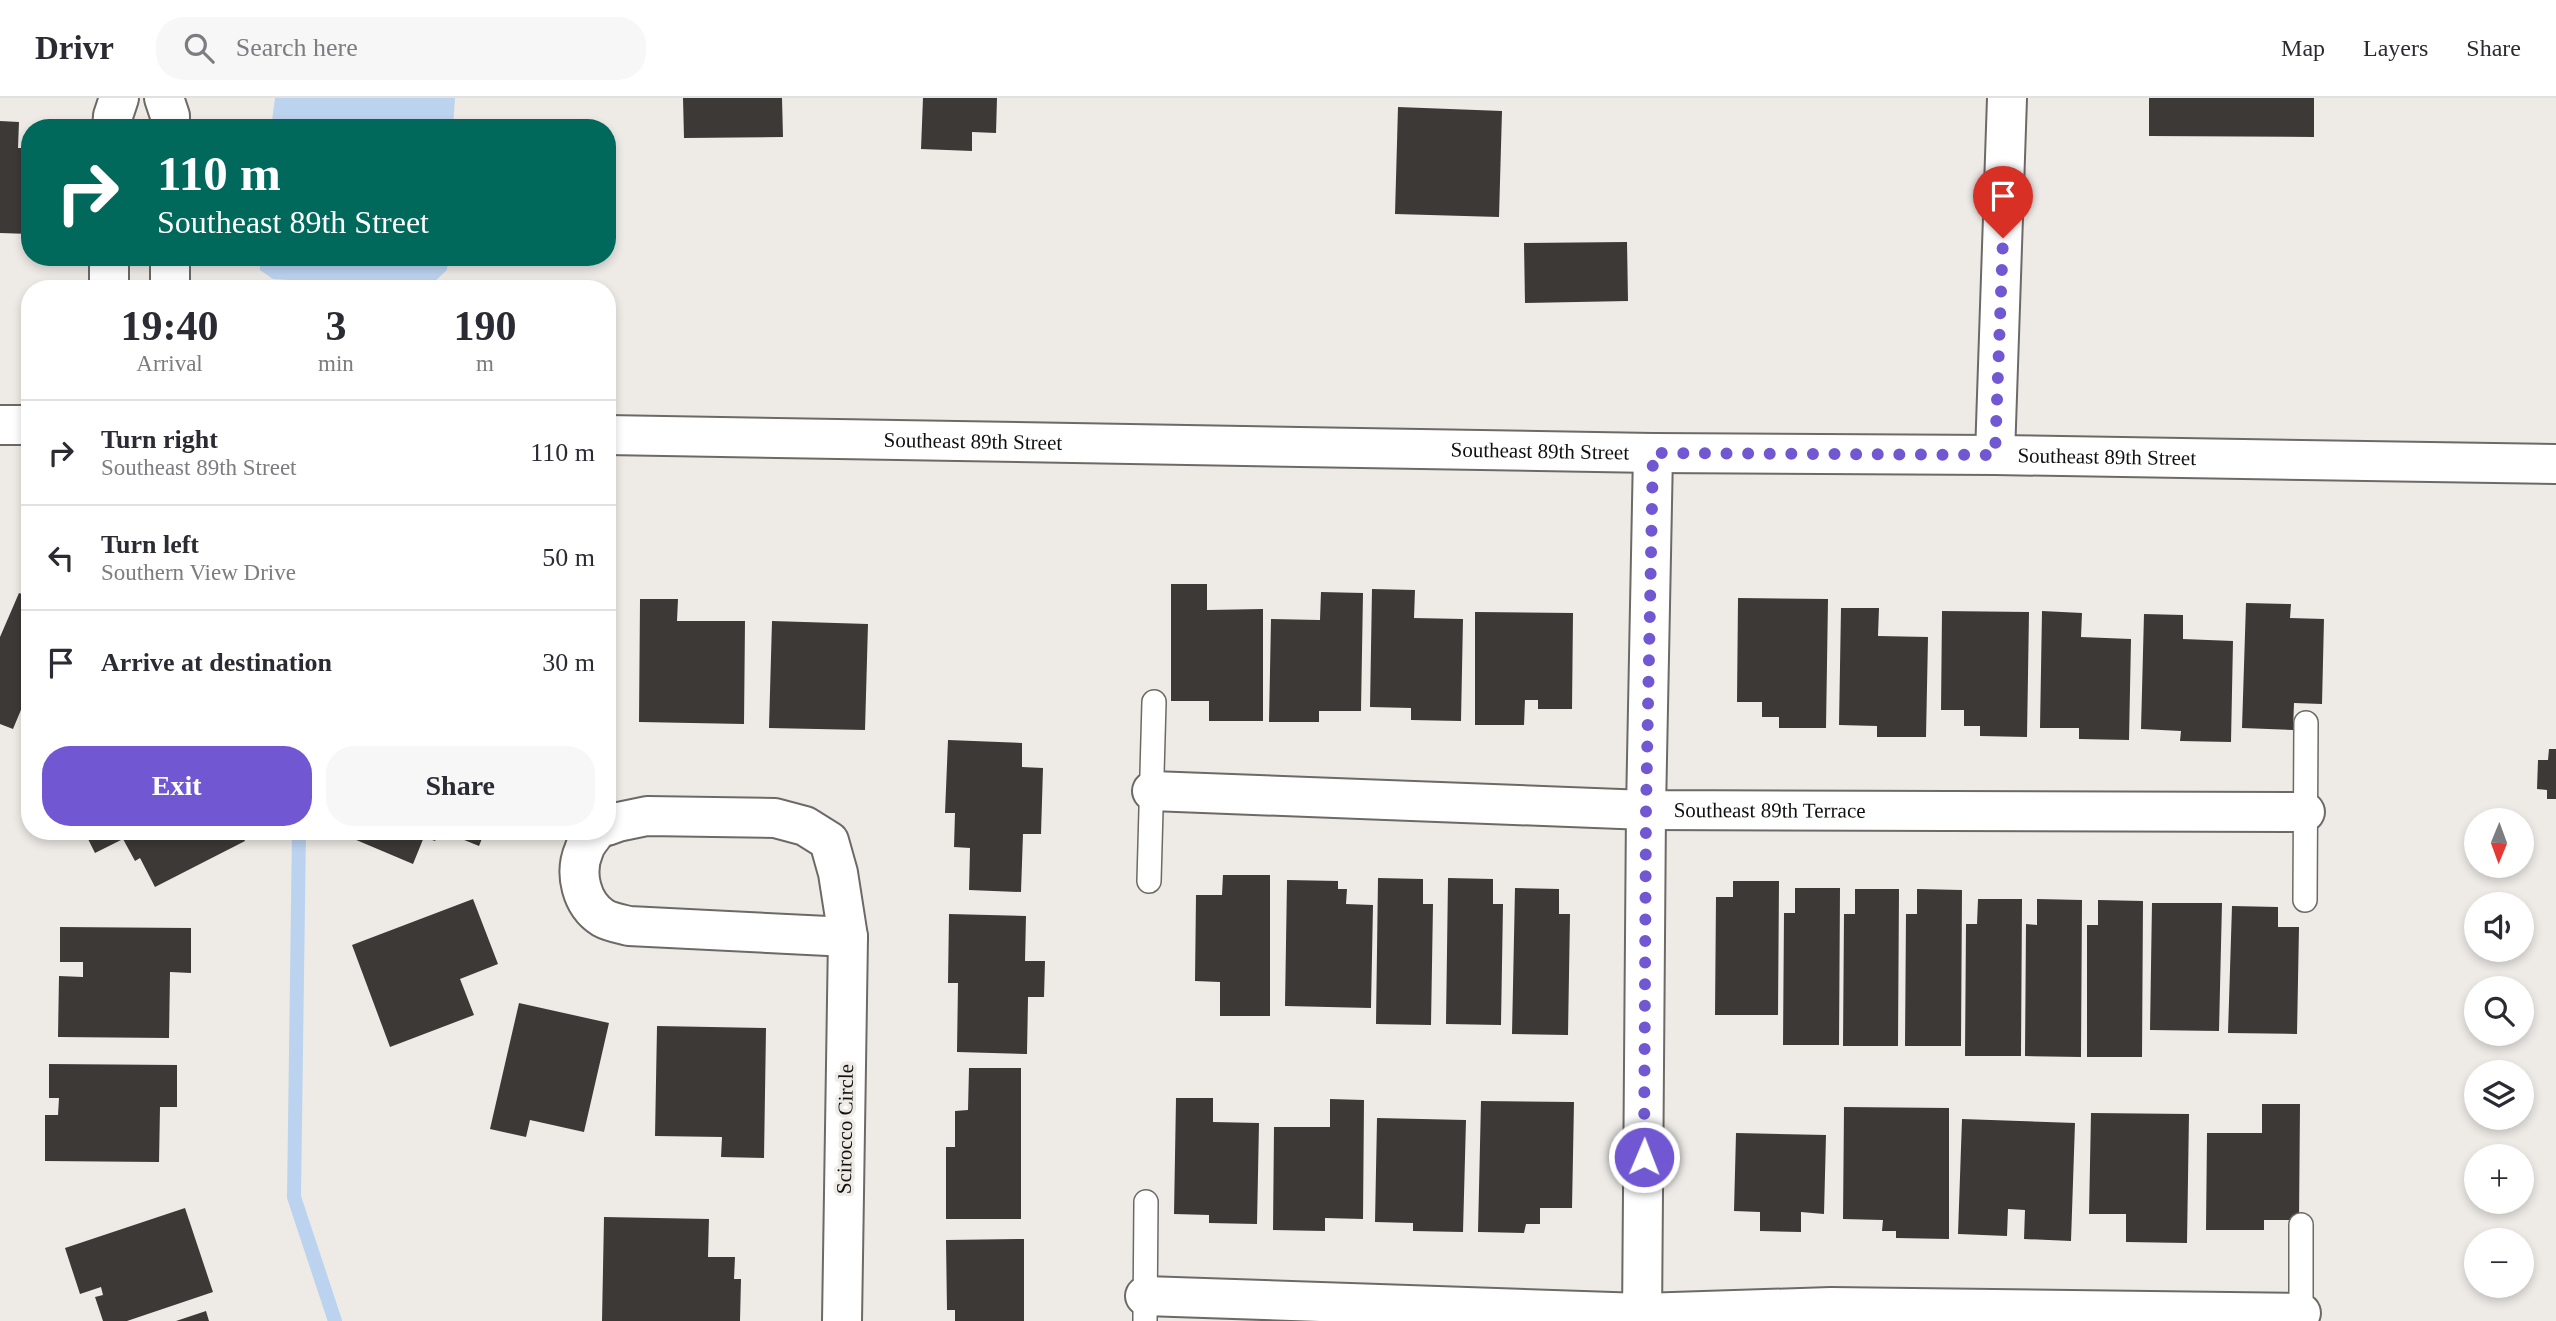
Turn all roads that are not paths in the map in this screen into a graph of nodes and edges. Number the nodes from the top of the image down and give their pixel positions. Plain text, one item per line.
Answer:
1 (119, 98) edge
2 (164, 98) edge
3 (2007, 98) edge
4 (113, 119) edge
5 (170, 119) edge
6 (0, 425) edge
7 (21, 425) edge
8 (616, 435) edge
9 (1653, 453) junction
10 (1995, 455) junction
11 (2556, 464) edge
12 (1154, 702) dead end
13 (2306, 723) dead end
14 (1152, 791) junction
15 (1646, 810) junction
16 (2305, 812) junction
17 (616, 824) edge
18 (590, 840) edge
19 (1149, 881) dead end
20 (2305, 900) dead end
21 (848, 937) junction
22 (1146, 1202) dead end
23 (2301, 1225) dead end
24 (1145, 1309) edge
25 (1642, 1317) edge
26 (2301, 1317) edge
27 (842, 1321) edge

1 - 4 street
2 - 5 street
3 - 10 street
6 - 7 street
8 - 9 street, Southeast 89th Street
9 - 10 street, Southeast 89th Street
9 - 15 street
10 - 11 street, Southeast 89th Street
12 - 14 lane
13 - 16 lane
14 - 15 street, Southeast 89th Terrace
14 - 19 lane
15 - 16 street, Southeast 89th Terrace
15 - 25 street
16 - 20 lane
17 - 21 street, Scirocco Circle
18 - 21 street
21 - 27 street, Scirocco Circle
22 - 24 lane
23 - 26 lane
24 - 25 street
25 - 26 street

